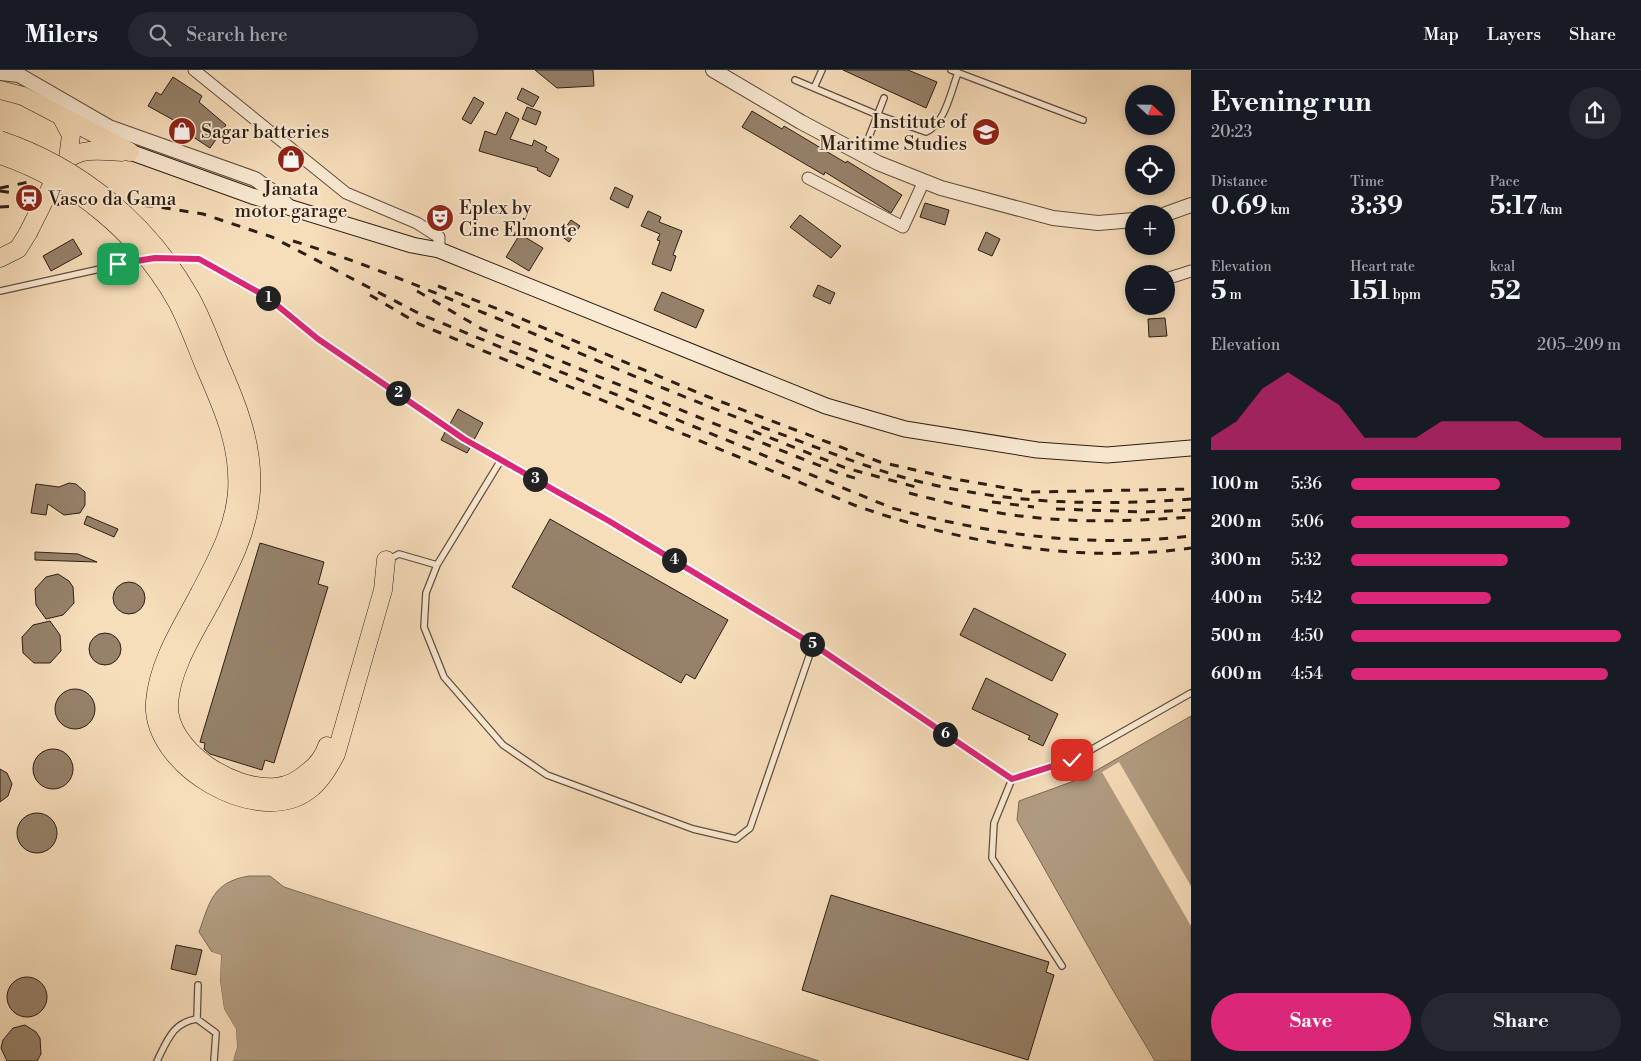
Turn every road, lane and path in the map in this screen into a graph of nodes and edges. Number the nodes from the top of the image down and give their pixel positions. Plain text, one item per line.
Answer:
1 (194, 70) edge
2 (822, 70) edge
3 (951, 70) edge
4 (0, 72) edge
5 (720, 72) edge
6 (958, 73) junction
7 (795, 80) dead end
8 (814, 88) junction
9 (0, 90) edge
10 (884, 98) dead end
11 (878, 115) junction
12 (62, 118) junction
13 (1083, 120) dead end
14 (0, 140) edge
15 (130, 152) junction
16 (0, 155) edge
17 (862, 155) junction
18 (68, 159) junction
19 (808, 178) dead end
20 (924, 181) junction
21 (1191, 205) edge
22 (289, 207) junction
23 (1175, 211) edge
24 (1125, 221) edge
25 (439, 250) junction
26 (0, 258) edge
27 (1191, 271) edge
28 (1175, 275) edge
29 (0, 291) edge
30 (1191, 448) edge
31 (501, 460) junction
32 (386, 560) joint
33 (437, 565) junction
34 (205, 598) junction
35 (814, 645) junction
36 (1191, 693) edge
37 (1012, 779) junction
38 (1062, 966) dead end
39 (198, 984) dead end
40 (197, 1019) junction
41 (158, 1061) edge
42 (214, 1061) edge

1 - 25 street
2 - 8 lane
3 - 6 lane
4 - 22 street
5 - 17 street
6 - 11 lane
6 - 13 lane
7 - 8 lane
8 - 11 lane
9 - 12 main road
10 - 11 lane
11 - 17 lane
12 - 15 main road
12 - 18 main road
14 - 34 main road, bridge
15 - 18 main road
15 - 22 main road
16 - 34 main road, bridge
17 - 20 street
18 - 26 main road, bridge
19 - 20 street
20 - 24 street
21 - 23 street
22 - 25 main road
25 - 30 main road
27 - 28 street
29 - 31 lane
31 - 33 lane
31 - 35 lane
32 - 33 lane
32 - 34 main road
33 - 35 lane
35 - 37 lane
36 - 37 lane
37 - 38 lane
39 - 40 lane
40 - 41 lane
40 - 42 lane

